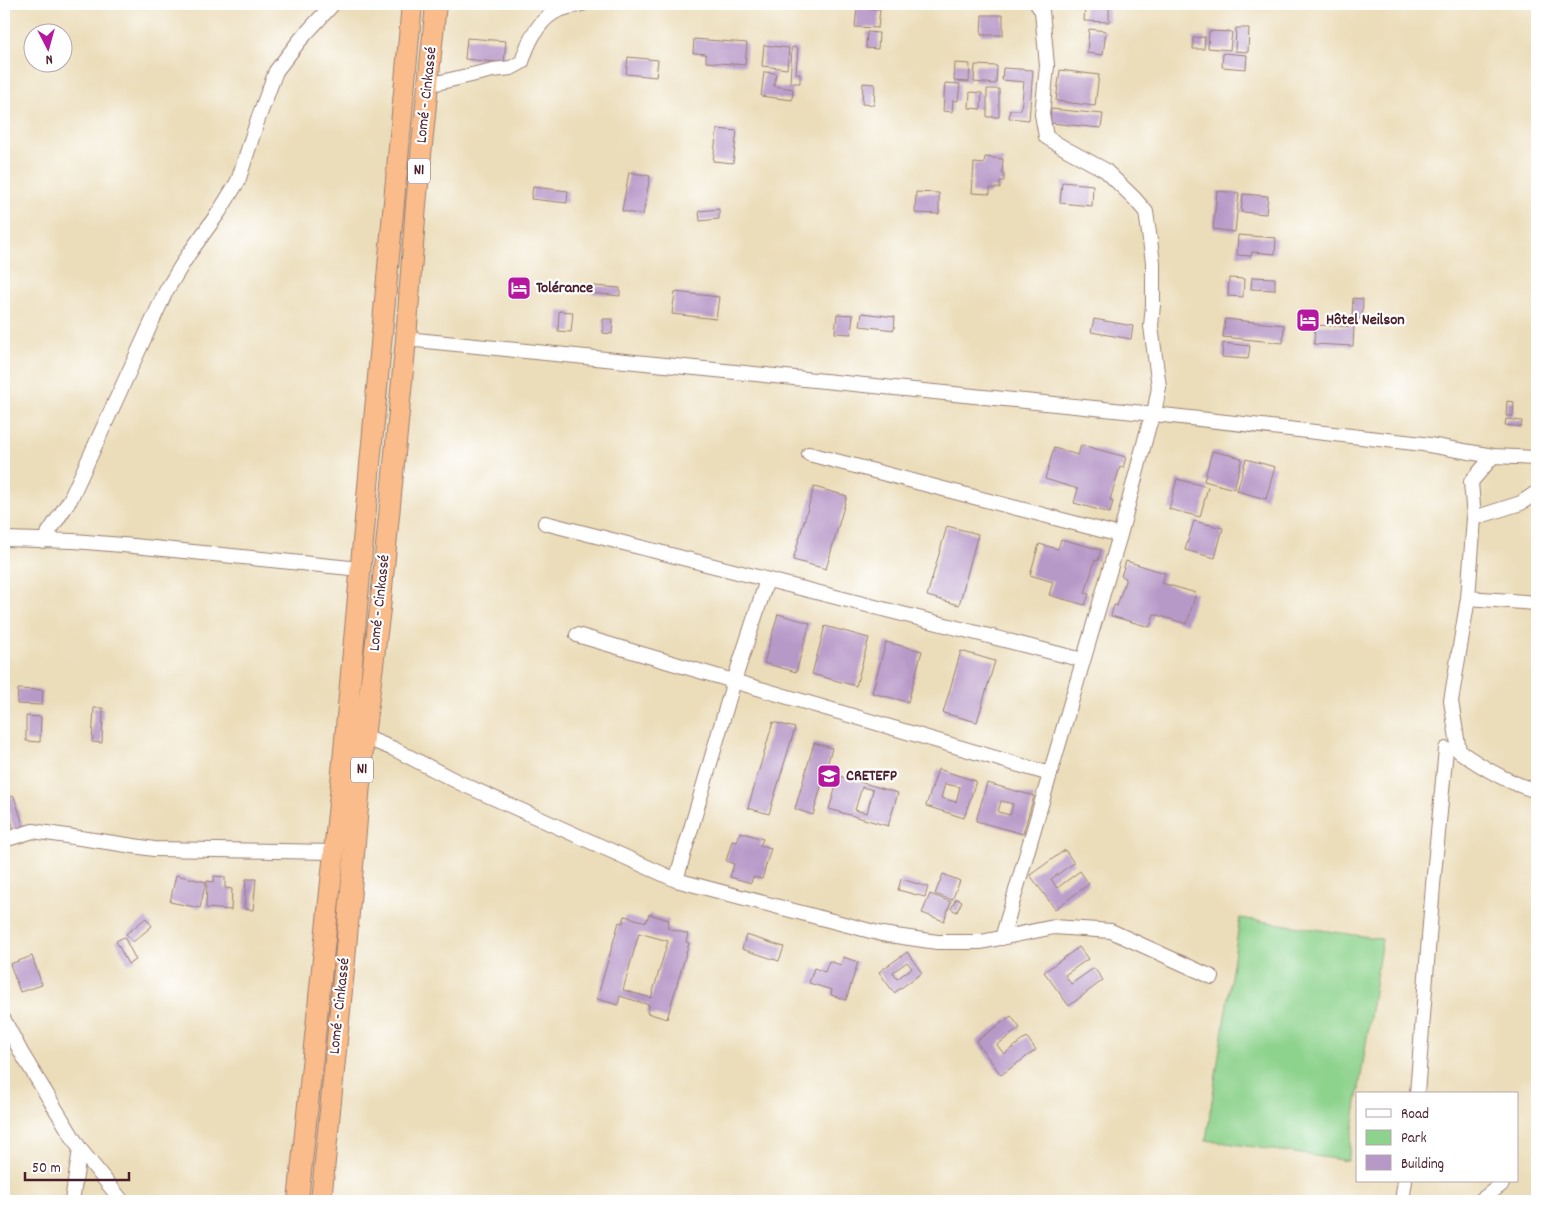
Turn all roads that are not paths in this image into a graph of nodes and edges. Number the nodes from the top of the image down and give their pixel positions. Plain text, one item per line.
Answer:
1 (333, 4) edge
2 (412, 4) edge
3 (436, 4) edge
4 (582, 4) edge
5 (1037, 4) edge
6 (428, 85) junction
7 (406, 339) junction
8 (1154, 414) junction
9 (809, 454) dead end
10 (1493, 456) junction
11 (1537, 458) edge
12 (1537, 492) edge
13 (1474, 518) junction
14 (545, 523) dead end
15 (1120, 535) junction
16 (4, 539) edge
17 (43, 541) junction
18 (360, 569) junction
19 (767, 580) junction
20 (1468, 598) junction
21 (1537, 603) edge
22 (577, 635) dead end
23 (1083, 660) junction
24 (734, 681) junction
25 (355, 736) junction
26 (1446, 749) dead end
27 (1050, 774) junction
28 (1537, 791) edge
29 (4, 840) edge
30 (334, 852) junction
31 (676, 880) junction
32 (1002, 938) junction
33 (1212, 977) dead end
34 (4, 1020) edge
35 (1417, 1092) edge
36 (80, 1149) junction
37 (1405, 1182) edge
38 (1502, 1184) dead end
39 (72, 1201) edge
40 (122, 1201) edge
41 (298, 1201) edge
42 (321, 1201) edge
43 (1402, 1201) edge
44 (1480, 1201) edge

1 - 17 street
2 - 18 highway, Lomé - Cinkassé / N1
3 - 6 highway, Lomé - Cinkassé / N1
4 - 6 street
5 - 8 street
6 - 7 highway, Lomé - Cinkassé / N1
7 - 8 street
7 - 25 highway, Lomé - Cinkassé / N1
8 - 10 street
8 - 15 street
9 - 15 street
10 - 11 street
10 - 13 street
12 - 13 street
13 - 20 street
14 - 19 street
15 - 23 street
16 - 17 street
17 - 18 street
18 - 25 highway, Lomé - Cinkassé / N1
19 - 23 street
19 - 24 street
20 - 21 street
20 - 28 street
22 - 24 street
23 - 27 street
24 - 27 street
24 - 31 street
25 - 30 highway, Lomé - Cinkassé / N1
25 - 31 street
25 - 42 highway, Lomé - Cinkassé / N1
26 - 35 street
27 - 32 street
29 - 30 street
30 - 41 highway, Lomé - Cinkassé / N1
31 - 32 street
32 - 33 street
34 - 36 street
36 - 39 street
36 - 40 street
37 - 43 street
38 - 44 street

